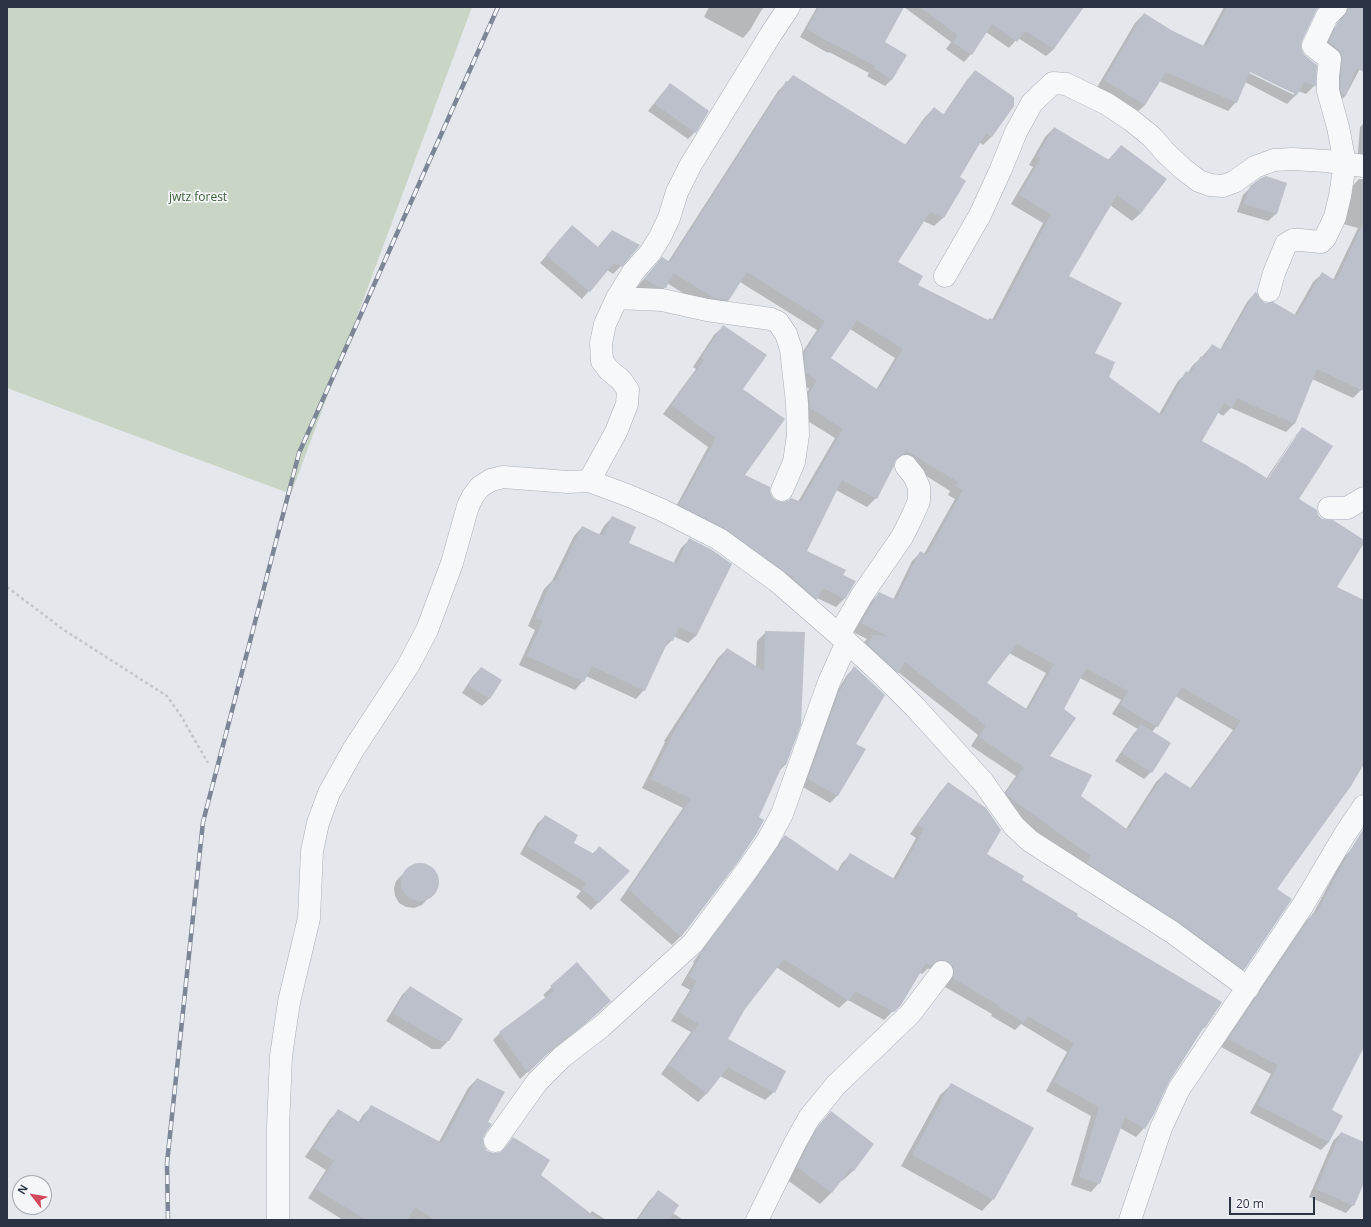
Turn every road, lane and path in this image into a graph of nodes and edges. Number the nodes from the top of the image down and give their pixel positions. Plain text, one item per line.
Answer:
1 (789, 7) edge
2 (1336, 7) edge
3 (1354, 165) edge
4 (945, 276) dead end
5 (1268, 291) dead end
6 (617, 298) junction
7 (906, 466) dead end
8 (589, 481) junction
9 (782, 490) dead end
10 (1364, 498) edge
11 (1329, 508) dead end
12 (7, 588) edge
13 (843, 638) junction
14 (208, 763) dead end
15 (1364, 806) edge
16 (942, 972) dead end
17 (1248, 988) junction
18 (495, 1141) dead end
19 (278, 1220) edge
20 (757, 1220) edge
21 (1130, 1220) edge

1 - 6 street
2 - 3 street
3 - 4 street
3 - 5 street
6 - 8 street
6 - 9 street
7 - 13 street
8 - 13 street
8 - 19 street
10 - 11 street
12 - 14 path
13 - 17 street
13 - 18 street
15 - 17 street
16 - 20 street
17 - 21 street

